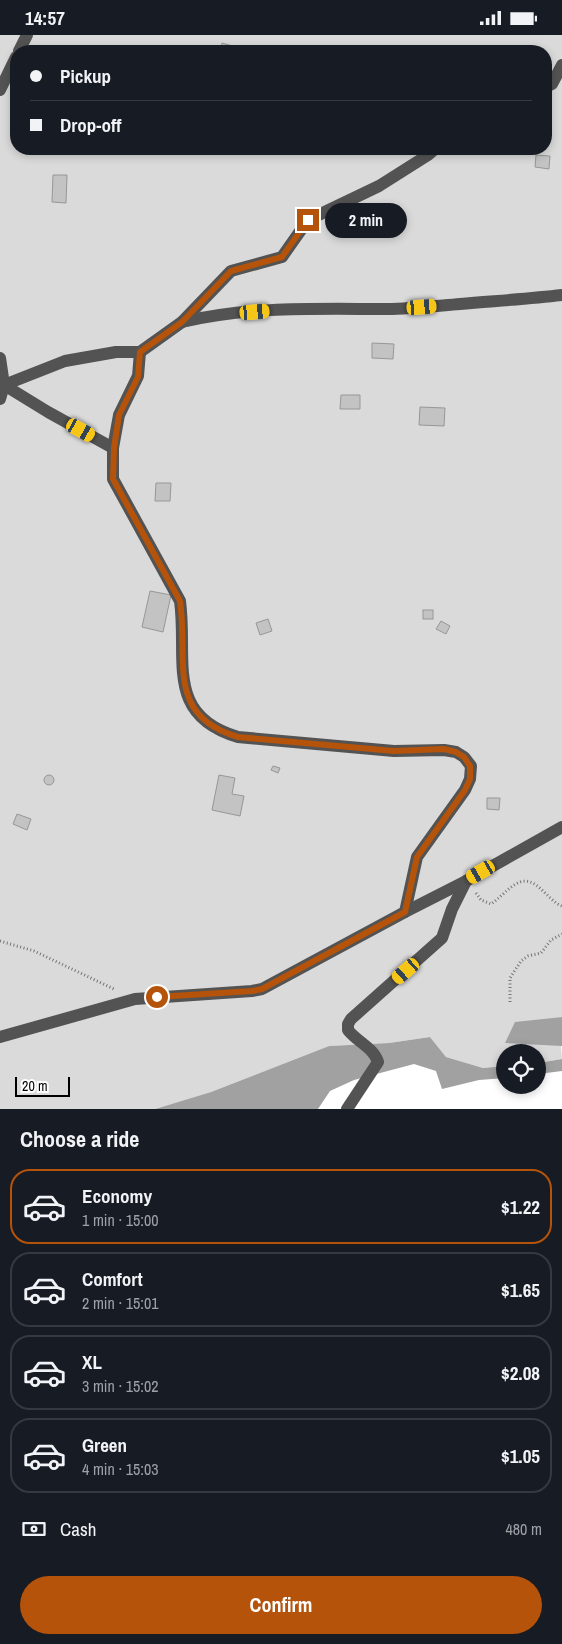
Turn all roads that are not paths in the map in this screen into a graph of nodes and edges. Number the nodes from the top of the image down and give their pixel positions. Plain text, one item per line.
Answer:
1 (562, 65) edge
2 (10, 69) edge
3 (552, 83) edge
4 (0, 90) edge
5 (428, 155) edge
6 (562, 295) edge
7 (182, 322) junction
8 (140, 352) junction
9 (0, 359) edge
10 (2, 385) edge
11 (0, 399) edge
12 (114, 448) junction
13 (562, 827) edge
14 (466, 881) junction
15 (405, 912) junction
16 (0, 1037) edge
17 (347, 1109) edge

1 - 3 street
2 - 4 street
5 - 7 street
6 - 7 street
7 - 8 street
8 - 10 street
8 - 12 street
9 - 10 street
10 - 11 street
10 - 12 street
12 - 15 street
13 - 14 street
14 - 15 street
14 - 17 street
15 - 16 street

